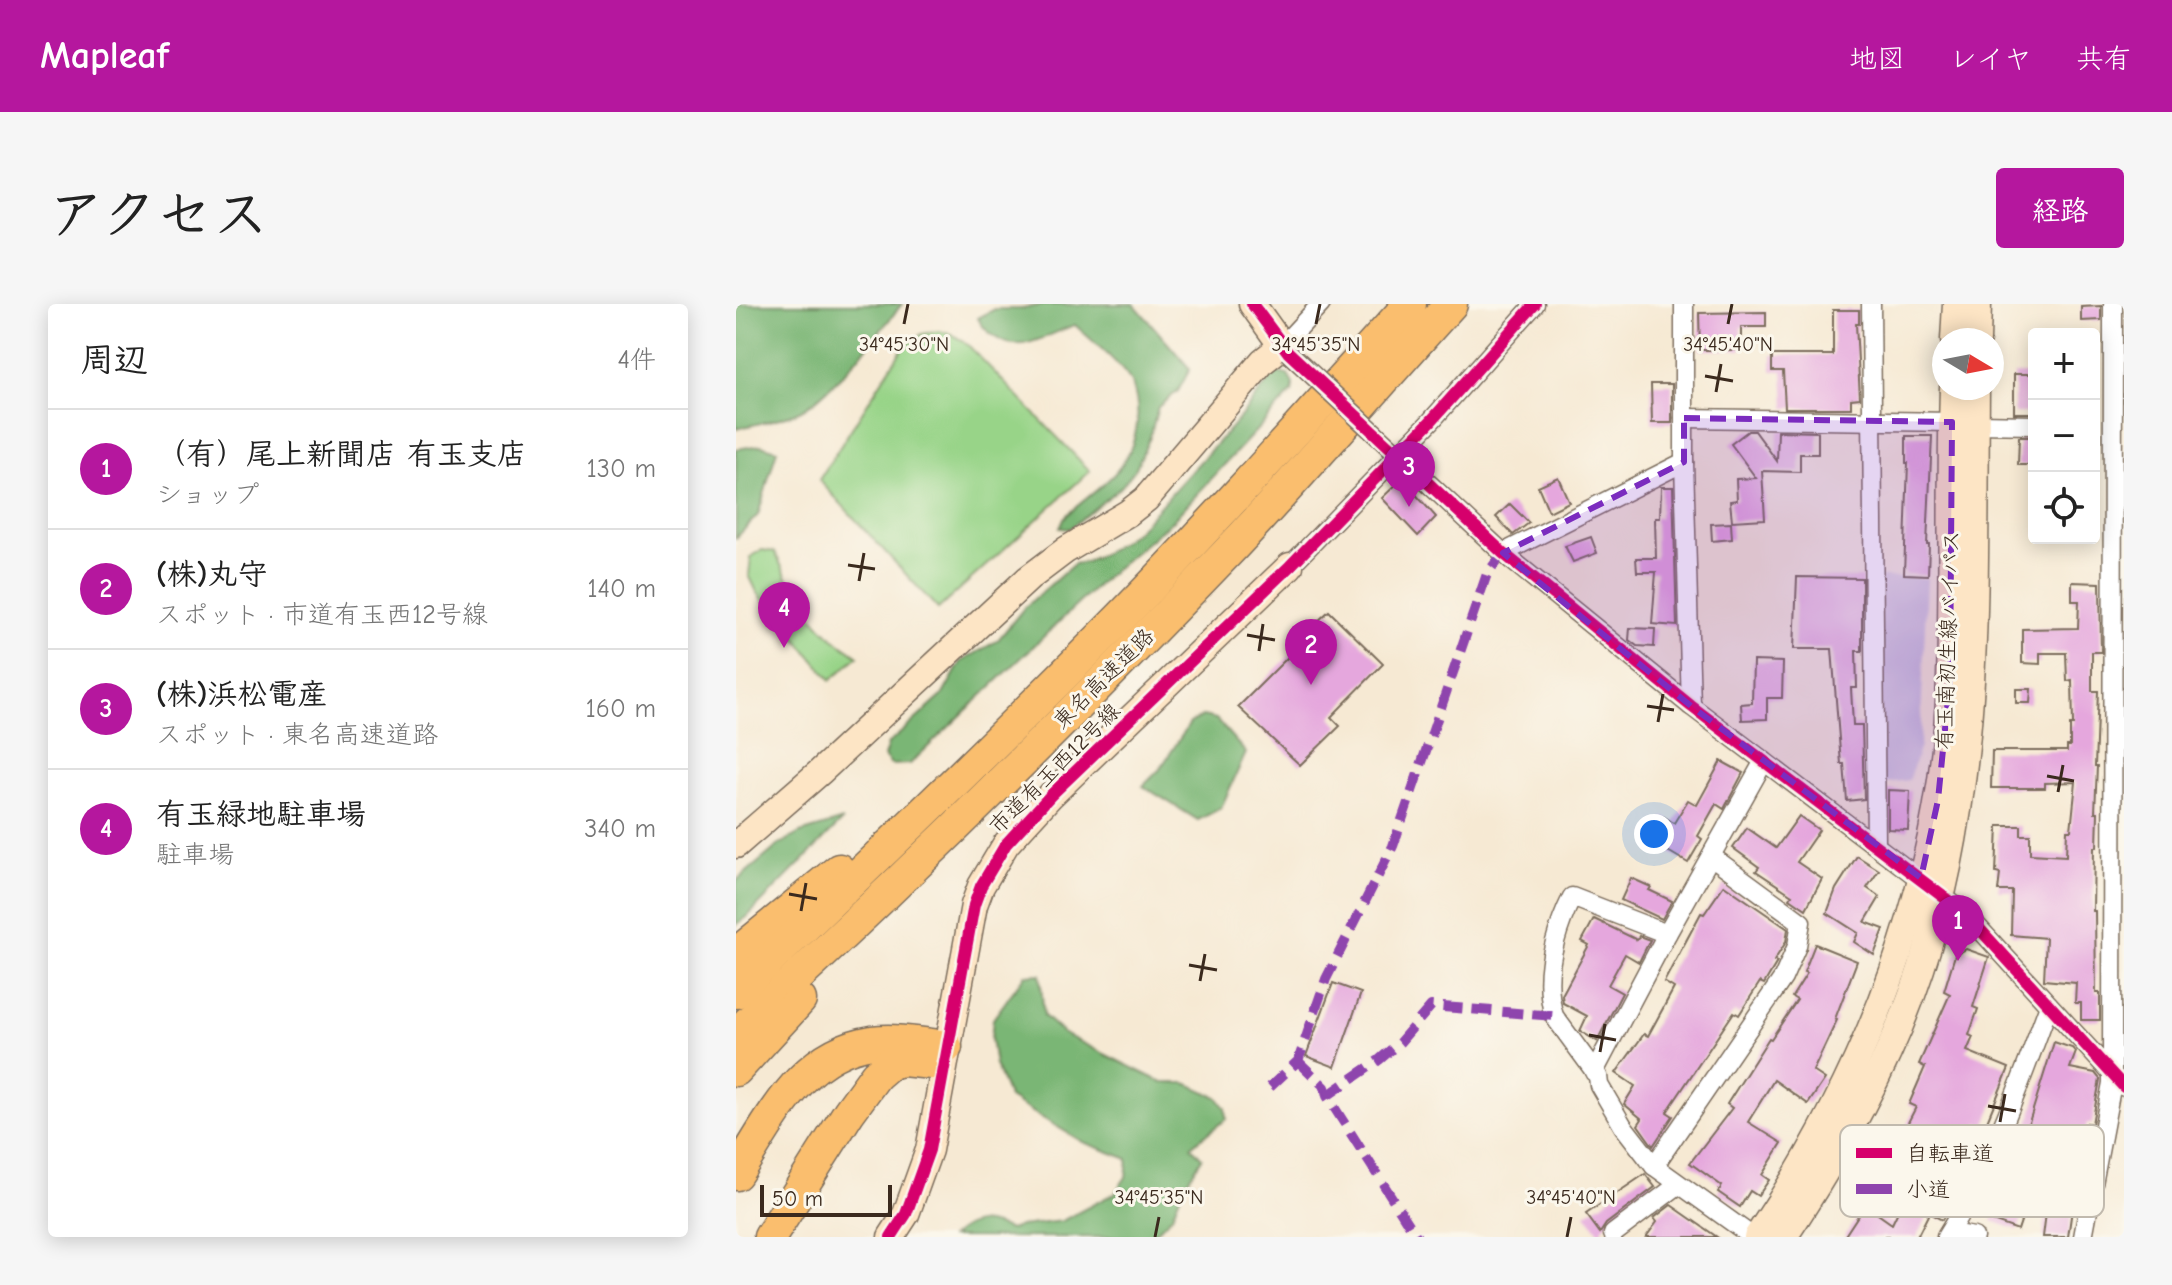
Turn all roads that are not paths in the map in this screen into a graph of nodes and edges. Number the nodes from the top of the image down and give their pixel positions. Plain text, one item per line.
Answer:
1 (1252, 304) edge
2 (1321, 304) edge
3 (1410, 304) edge
4 (1451, 304) edge
5 (1535, 304) edge
6 (1684, 304) edge
7 (1871, 304) edge
8 (1956, 304) edge
9 (1978, 304) edge
10 (2113, 304) edge
11 (1955, 328) edge
12 (1977, 328) edge
13 (1285, 349) junction
14 (1957, 400) edge
15 (1972, 400) edge
16 (1684, 418) junction
17 (1872, 423) junction
18 (1964, 423) junction
19 (2028, 425) edge
20 (2110, 426) edge
21 (1398, 455) junction
22 (1684, 462) junction
23 (1503, 553) junction
24 (1290, 566) joint
25 (1691, 706) junction
26 (1764, 761) junction
27 (980, 780) junction
28 (1876, 844) junction
29 (736, 845) edge
30 (1711, 856) junction
31 (2118, 865) edge
32 (1931, 886) junction
33 (1667, 934) junction
34 (736, 954) edge
35 (736, 992) edge
36 (2049, 1005) junction
37 (736, 1034) edge
38 (945, 1056) junction
39 (736, 1070) edge
40 (2111, 1071) junction
41 (1594, 1072) junction
42 (2124, 1087) edge
43 (1850, 1125) edge
44 (2002, 1125) edge
45 (2104, 1131) edge
46 (1840, 1145) edge
47 (1654, 1166) junction
48 (736, 1174) edge
49 (1678, 1185) junction
50 (1957, 1217) edge
51 (2087, 1217) edge
52 (1613, 1234) dead end
53 (1947, 1235) edge
54 (770, 1237) edge
55 (891, 1237) edge
56 (1755, 1237) edge
57 (1784, 1237) edge
58 (1974, 1237) edge
59 (2083, 1237) edge

1 - 13 street
2 - 13 street
3 - 27 highway, 東名高速道路
4 - 27 highway, 東名高速道路
5 - 21 street
6 - 16 street
7 - 17 street
8 - 11 street
9 - 12 street
10 - 20 street
13 - 21 street, bridge
13 - 29 street
14 - 18 street, 有玉南初生線バイパス
15 - 18 street, 有玉南初生線バイパス
16 - 17 street
16 - 22 street
17 - 18 street
17 - 28 street
18 - 19 street
18 - 32 street, 有玉南初生線バイパス
20 - 31 street
21 - 23 street
21 - 24 street
22 - 23 street
22 - 25 street
23 - 25 street
24 - 38 street, 市道有玉西12号線
25 - 26 street
26 - 28 street
26 - 30 street
27 - 34 highway
27 - 35 highway, 東名高速道路
27 - 37 highway, 東名高速道路
27 - 39 highway
28 - 32 street
30 - 33 street
30 - 47 street
31 - 40 street
32 - 36 street
32 - 43 street, 有玉南初生線バイパス
32 - 56 street, 有玉南初生線バイパス
33 - 41 street
33 - 41 street
36 - 40 street
36 - 44 street
38 - 48 highway
38 - 54 highway
38 - 55 street, 市道有玉西12号線
40 - 42 street
40 - 45 street
41 - 47 street
46 - 57 street, 有玉南初生線バイパス
47 - 49 street
49 - 52 street
49 - 56 street
50 - 53 street
51 - 59 street
53 - 58 street

